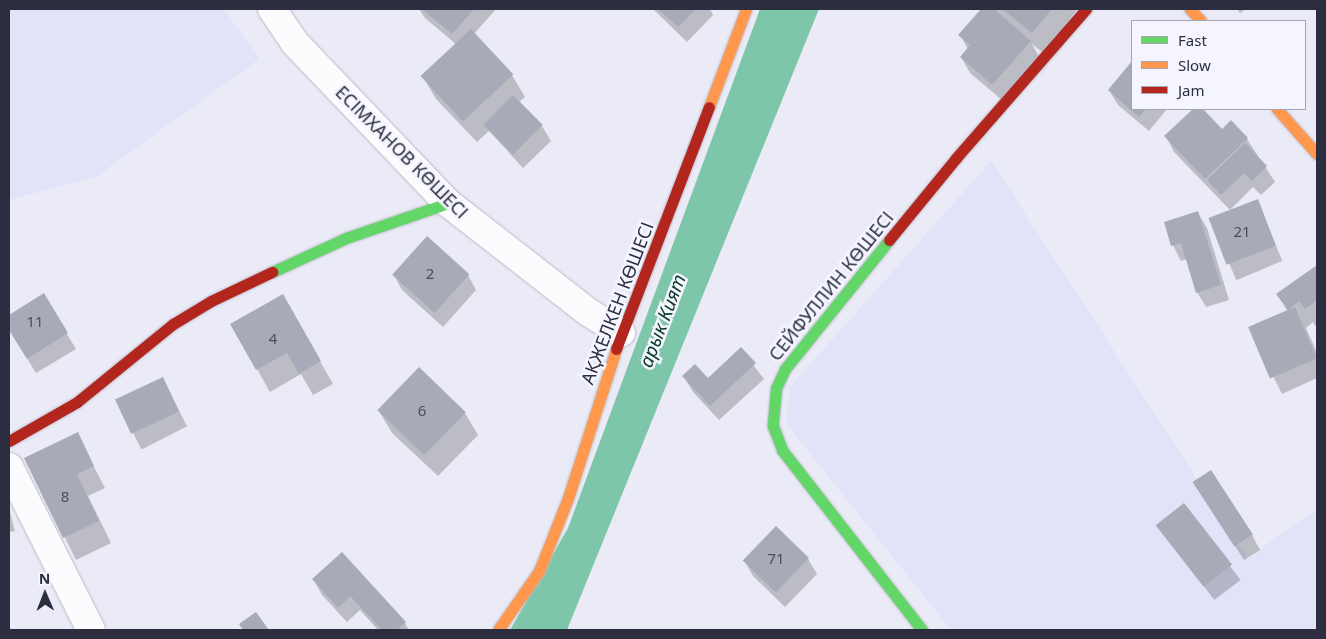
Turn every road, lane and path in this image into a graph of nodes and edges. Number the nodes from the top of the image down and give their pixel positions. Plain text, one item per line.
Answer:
1 (272, 9) edge
2 (746, 9) edge
3 (1086, 9) edge
4 (1190, 9) edge
5 (1200, 20) edge
6 (1278, 110) edge
7 (1317, 154) edge
8 (448, 203) junction
9 (621, 333) junction
10 (9, 441) edge
11 (9, 467) edge
12 (91, 630) edge
13 (498, 630) edge
14 (922, 630) edge

1 - 8 street, ЕСІМХАНОВ КӨШЕСІ
2 - 9 street, АҚЖЕЛКЕН КӨШЕСІ
3 - 14 street, СЕЙФУЛЛИН КӨШЕСІ
4 - 5 street
6 - 7 street
8 - 9 street, ЕСІМХАНОВ КӨШЕСІ
8 - 10 street
9 - 13 street, АҚЖЕЛКЕН КӨШЕСІ
11 - 12 street

